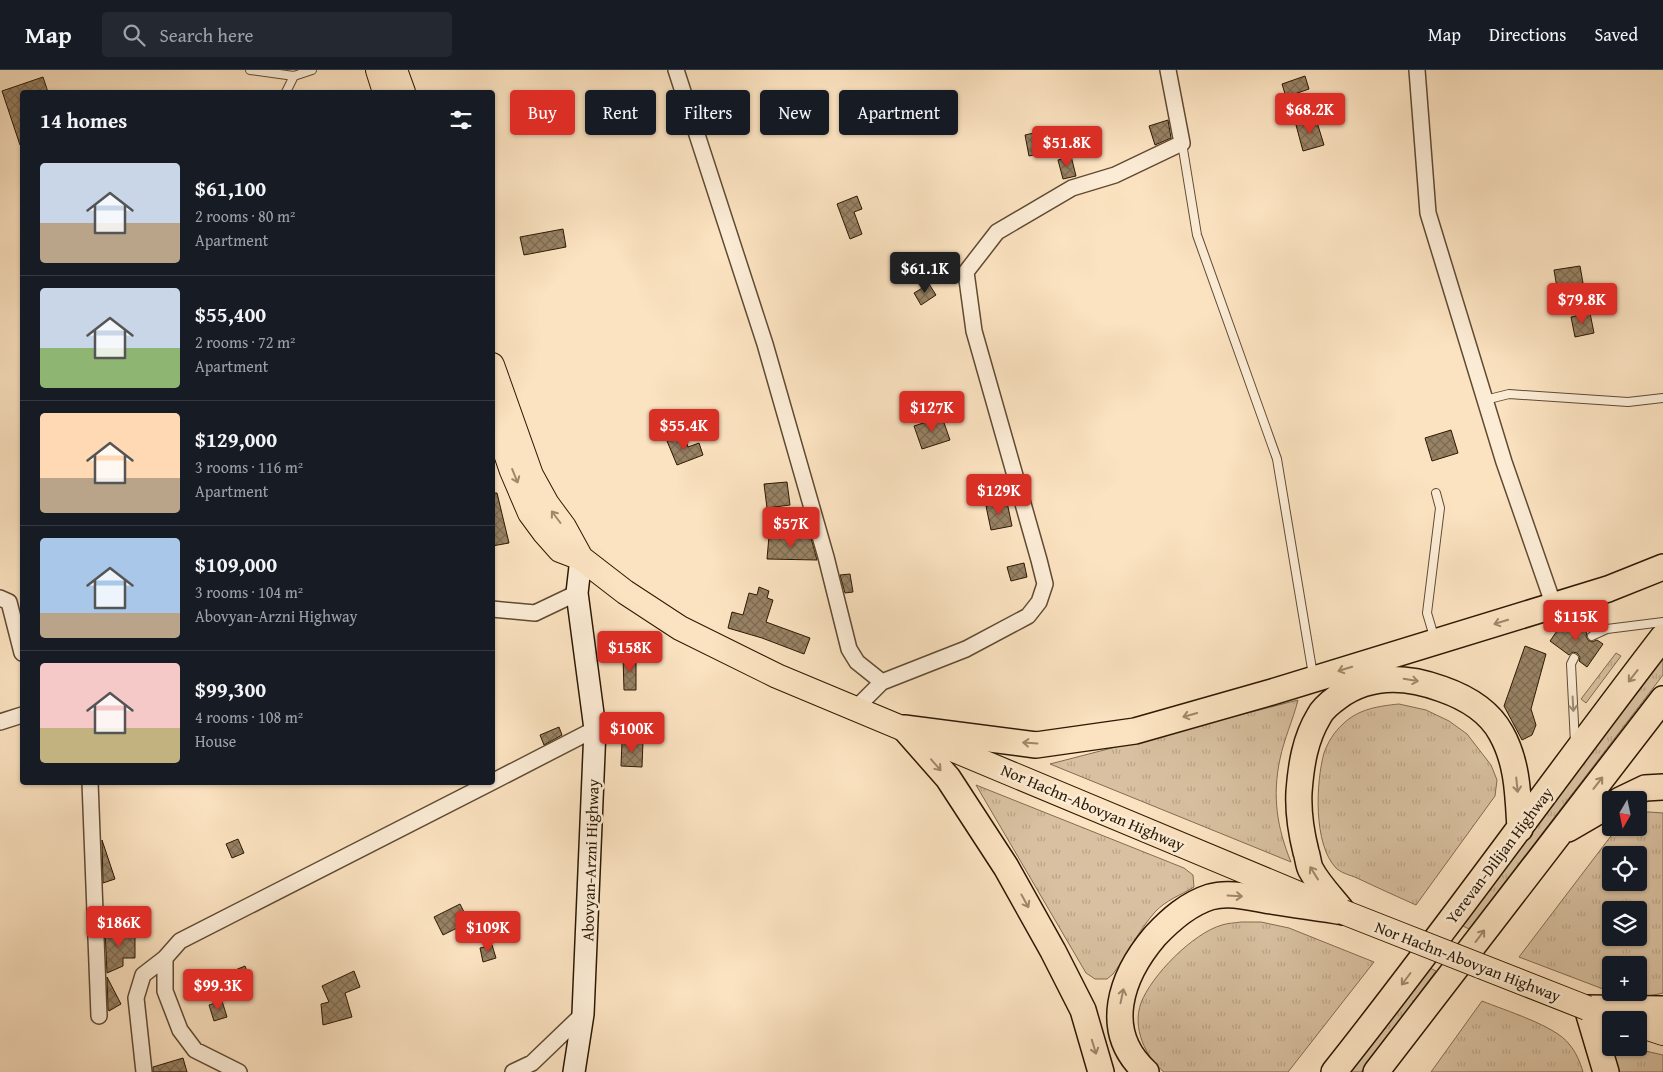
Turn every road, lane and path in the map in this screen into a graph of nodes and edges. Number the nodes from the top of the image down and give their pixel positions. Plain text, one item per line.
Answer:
1 (250, 70) edge
2 (312, 70) edge
3 (378, 70) edge
4 (395, 70) edge
5 (676, 70) edge
6 (1168, 70) edge
7 (1417, 70) edge
8 (294, 76) junction
9 (287, 90) edge
10 (384, 90) edge
11 (402, 90) edge
12 (1182, 143) junction
13 (495, 373) edge
14 (1663, 398) edge
15 (1485, 400) junction
16 (495, 422) edge
17 (1436, 493) dead end
18 (581, 558) junction
19 (1663, 567) edge
20 (577, 593) junction
21 (0, 598) edge
22 (1554, 606) junction
23 (495, 609) edge
24 (1663, 622) edge
25 (1592, 636) dead end
26 (1663, 637) edge
27 (1435, 642) junction
28 (20, 645) edge
29 (1574, 658) dead end
30 (1314, 679) junction
31 (882, 682) junction
32 (1663, 699) edge
33 (856, 708) junction
34 (20, 716) edge
35 (0, 722) edge
36 (904, 728) junction
37 (595, 729) junction
38 (1575, 751) junction
39 (495, 780) edge
40 (90, 785) edge
41 (486, 785) edge
42 (1663, 787) edge
43 (1639, 791) edge
44 (1602, 809) edge
45 (1520, 829) junction
46 (1557, 835) junction
47 (1343, 912) junction
48 (165, 958) junction
49 (1587, 1008) junction
50 (1663, 1008) edge
51 (1602, 1013) edge
52 (583, 1014) junction
53 (99, 1016) dead end
54 (1647, 1028) edge
55 (1407, 1030) junction
56 (1663, 1033) edge
57 (1349, 1053) junction
58 (144, 1072) edge
59 (239, 1072) edge
60 (513, 1072) edge
61 (574, 1072) edge
62 (1101, 1072) edge
63 (1146, 1072) edge
64 (1322, 1072) edge
65 (1334, 1072) edge
66 (1376, 1072) edge
67 (1398, 1072) edge
68 (1606, 1072) edge

1 - 8 lane
2 - 8 lane
3 - 10 main road
4 - 11 main road
5 - 31 street
6 - 12 street
7 - 15 street
8 - 9 lane
12 - 30 lane
12 - 31 street
18 -> 13 main road
14 - 15 lane
15 - 22 street
16 -> 18 main road
17 - 27 lane
18 - 20 main road, Abovyan-Arzni Highway
18 - 33 main road, Nor Hachn-Abovyan Highway
19 - 22 highway
20 - 23 street
20 - 37 main road, Abovyan-Arzni Highway
21 - 28 street
22 -> 27 highway
24 - 25 lane
26 -> 38 highway, Yerevan-Dilijan Highway
27 -> 30 highway
29 -> 38 lane
30 -> 36 highway
31 - 33 street
46 -> 32 highway, Yerevan-Dilijan Highway
33 - 36 main road, Nor Hachn-Abovyan Highway
34 - 35 street
36 - 47 main road, Nor Hachn-Abovyan Highway
36 -> 62 highway
37 - 39 street
37 - 52 main road, Abovyan-Arzni Highway
38 - 45 highway, Yerevan-Dilijan Highway
40 - 53 street
41 - 48 street
42 - 43 highway
44 - 46 highway
47 -> 45 highway
45 -> 57 highway, Yerevan-Dilijan Highway
55 -> 46 highway, Yerevan-Dilijan Highway
47 - 49 main road, Nor Hachn-Abovyan Highway, bridge
63 -> 47 highway
48 - 58 street
48 - 59 street
49 - 50 highway
49 - 51 main road, Nor Hachn-Abovyan Highway
49 - 68 highway
52 - 60 street
52 - 61 main road, Abovyan-Arzni Highway
54 - 56 main road
55 - 66 highway, Yerevan-Dilijan Highway
55 - 67 highway
57 - 64 highway
57 - 65 highway, Yerevan-Dilijan Highway

